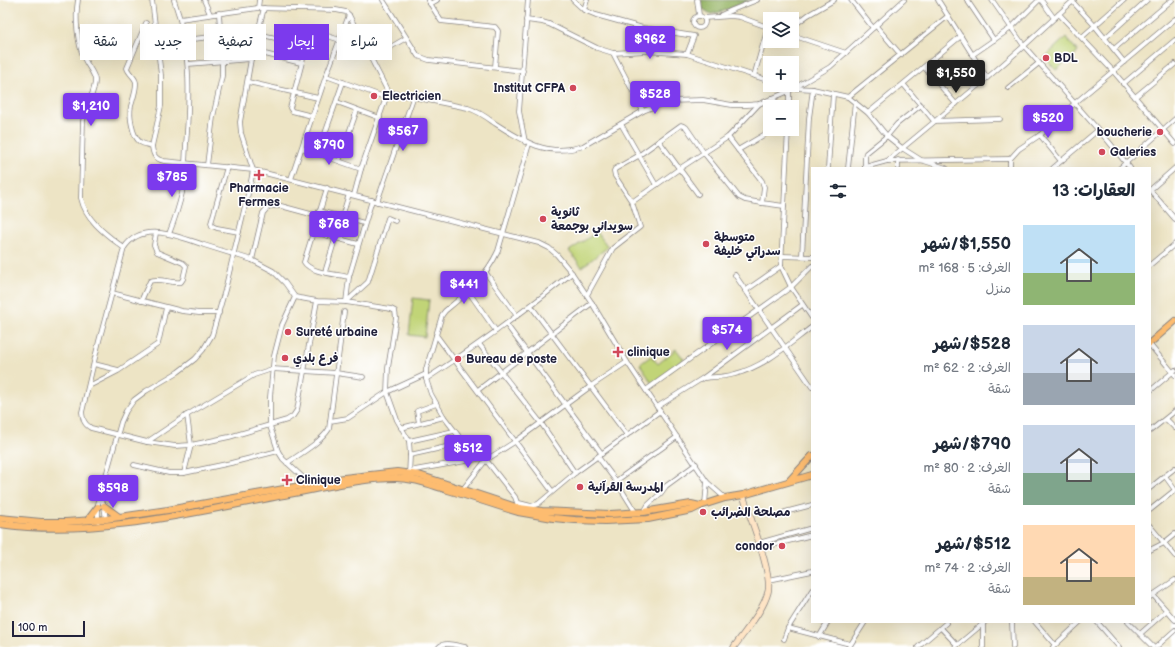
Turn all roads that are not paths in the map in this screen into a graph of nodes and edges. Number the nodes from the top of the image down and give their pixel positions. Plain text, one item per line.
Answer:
1 (78, 0) edge
2 (152, 0) edge
3 (174, 0) edge
4 (204, 0) edge
5 (259, 0) edge
6 (383, 0) edge
7 (437, 0) edge
8 (528, 0) edge
9 (573, 0) edge
10 (587, 0) edge
11 (697, 0) edge
12 (758, 0) edge
13 (834, 0) edge
14 (851, 0) edge
15 (904, 0) edge
16 (938, 0) edge
17 (967, 0) edge
18 (992, 0) edge
19 (1040, 0) edge
20 (1124, 0) edge
21 (1147, 0) edge
22 (1172, 0) edge
23 (1073, 1) edge
24 (429, 2) edge
25 (258, 8) junction
26 (264, 8) junction
27 (584, 10) junction
28 (218, 13) junction
29 (210, 14) junction
30 (1059, 14) junction
31 (349, 16) junction
32 (699, 16) junction
33 (719, 16) junction
34 (948, 16) junction
35 (704, 18) junction
36 (1054, 18) junction
37 (180, 19) junction
38 (1175, 19) edge
39 (526, 20) junction
40 (799, 22) edge
41 (146, 23) dead end
42 (181, 24) edge
43 (218, 24) edge
44 (260, 24) edge
45 (346, 24) edge
46 (353, 24) edge
47 (763, 25) edge
48 (1095, 26) junction
49 (875, 27) junction
50 (697, 28) junction
51 (1011, 28) junction
52 (694, 36) junction
53 (961, 36) junction
54 (799, 37) edge
55 (1082, 37) junction
56 (406, 38) junction
57 (1105, 38) junction
58 (994, 40) junction
59 (1175, 40) edge
60 (392, 46) edge
61 (1024, 46) junction
62 (763, 47) edge
63 (337, 48) edge
64 (1114, 49) junction
65 (613, 53) junction
66 (846, 53) junction
67 (266, 54) edge
68 (687, 54) junction
69 (972, 55) junction
70 (901, 56) junction
71 (188, 60) edge
72 (236, 60) edge
73 (251, 60) edge
74 (302, 60) edge
75 (373, 60) edge
76 (222, 61) junction
77 (1124, 62) junction
78 (301, 63) junction
79 (1039, 63) junction
80 (188, 64) junction
81 (1175, 64) edge
82 (494, 67) junction
83 (924, 67) junction
84 (523, 71) junction
85 (1113, 71) junction
86 (326, 76) junction
87 (754, 76) junction
88 (987, 78) junction
89 (763, 79) edge
90 (248, 82) junction
91 (343, 82) junction
92 (1123, 84) junction
93 (904, 85) junction
94 (799, 86) edge
95 (799, 88) edge
96 (1008, 88) dead end
97 (814, 89) junction
98 (294, 92) junction
99 (388, 92) junction
100 (790, 92) joint
101 (833, 94) junction
102 (848, 97) junction
103 (1135, 97) junction
104 (318, 98) junction
105 (387, 98) junction
106 (413, 98) junction
107 (772, 98) joint
108 (789, 100) edge
109 (337, 102) junction
110 (855, 102) junction
111 (1075, 103) junction
112 (758, 104) junction
113 (956, 104) junction
114 (921, 105) junction
115 (357, 110) junction
116 (643, 111) junction
117 (868, 113) junction
118 (312, 116) junction
119 (380, 118) junction
120 (1000, 119) dead end
121 (1175, 120) edge
122 (934, 121) junction
123 (621, 124) junction
124 (1098, 130) junction
125 (1163, 130) junction
126 (763, 135) edge
127 (1040, 135) junction
128 (788, 136) edge
129 (887, 136) junction
130 (728, 137) junction
131 (659, 141) junction
132 (527, 143) junction
133 (1175, 144) edge
134 (152, 146) junction
135 (302, 148) junction
136 (902, 148) junction
137 (738, 150) junction
138 (704, 153) junction
139 (318, 154) junction
140 (638, 156) junction
141 (1010, 159) junction
142 (898, 160) junction
143 (921, 160) junction
144 (339, 161) junction
145 (887, 161) junction
146 (1061, 161) junction
147 (185, 163) junction
148 (1126, 163) junction
149 (207, 165) junction
150 (227, 167) junction
151 (828, 167) edge
152 (848, 167) edge
153 (865, 167) edge
154 (868, 167) edge
155 (898, 167) edge
156 (943, 167) edge
157 (1010, 167) edge
158 (1054, 167) edge
159 (1121, 167) edge
160 (1129, 167) edge
161 (679, 168) junction
162 (1175, 168) edge
163 (362, 169) junction
164 (253, 170) junction
165 (290, 179) junction
166 (656, 185) junction
167 (326, 188) junction
168 (1151, 189) edge
169 (1151, 191) edge
170 (349, 194) junction
171 (698, 194) dead end
172 (354, 195) junction
173 (372, 200) junction
174 (377, 202) junction
175 (632, 202) junction
176 (762, 203) junction
177 (784, 206) junction
178 (319, 211) junction
179 (318, 216) junction
180 (342, 217) junction
181 (1175, 219) edge
182 (395, 221) dead end
183 (364, 223) junction
184 (238, 232) junction
185 (314, 232) junction
186 (156, 233) junction
187 (169, 234) junction
188 (503, 234) junction
189 (336, 238) junction
190 (358, 244) junction
191 (1175, 244) edge
192 (124, 248) junction
193 (233, 254) junction
194 (782, 256) junction
195 (802, 256) junction
196 (811, 257) edge
197 (252, 260) junction
198 (1151, 264) edge
199 (781, 266) junction
200 (811, 267) edge
201 (325, 272) junction
202 (486, 273) junction
203 (572, 273) junction
204 (735, 275) dead end
205 (349, 277) junction
206 (791, 287) junction
207 (468, 291) junction
208 (745, 291) junction
209 (112, 293) junction
210 (586, 294) junction
211 (295, 296) junction
212 (141, 301) junction
213 (317, 301) junction
214 (346, 302) junction
215 (592, 303) junction
216 (802, 305) junction
217 (531, 306) junction
218 (166, 308) junction
219 (759, 310) junction
220 (344, 312) dead end
221 (219, 313) junction
222 (517, 316) junction
223 (811, 317) edge
224 (1175, 321) edge
225 (506, 324) junction
226 (772, 328) junction
227 (811, 328) edge
228 (496, 332) junction
229 (552, 334) junction
230 (436, 335) junction
231 (1151, 343) edge
232 (479, 344) junction
233 (1151, 345) edge
234 (785, 347) junction
235 (526, 352) junction
236 (455, 360) junction
237 (627, 362) junction
238 (94, 364) junction
239 (272, 370) junction
240 (305, 370) junction
241 (118, 371) junction
242 (336, 372) junction
243 (500, 372) junction
244 (1174, 373) edge
245 (363, 377) dead end
246 (426, 377) junction
247 (703, 378) junction
248 (810, 381) edge
249 (89, 386) junction
250 (591, 386) junction
251 (1151, 389) edge
252 (478, 390) junction
253 (646, 390) junction
254 (387, 392) junction
255 (436, 404) junction
256 (566, 405) junction
257 (657, 407) junction
258 (660, 411) junction
259 (1175, 411) edge
260 (187, 415) junction
261 (444, 417) junction
262 (1166, 419) junction
263 (330, 421) junction
264 (419, 423) junction
265 (541, 424) junction
266 (270, 426) junction
267 (402, 428) junction
268 (1175, 428) edge
269 (1151, 430) edge
270 (454, 431) junction
271 (118, 435) junction
272 (627, 435) junction
273 (677, 437) junction
274 (409, 441) junction
275 (516, 441) junction
276 (147, 442) junction
277 (464, 444) junction
278 (191, 445) junction
279 (278, 451) junction
280 (410, 455) junction
281 (600, 456) junction
282 (811, 457) edge
283 (484, 459) junction
284 (287, 463) junction
285 (696, 464) junction
286 (134, 465) dead end
287 (1175, 468) edge
288 (184, 473) junction
289 (575, 473) junction
290 (409, 474) junction
291 (811, 475) edge
292 (1165, 476) junction
293 (616, 481) junction
294 (789, 481) junction
295 (707, 482) junction
296 (310, 484) junction
297 (1151, 487) edge
298 (463, 489) junction
299 (1175, 490) edge
300 (552, 491) junction
301 (742, 495) junction
302 (101, 498) junction
303 (725, 498) junction
304 (519, 505) junction
305 (703, 505) junction
306 (811, 505) edge
307 (104, 506) junction
308 (98, 507) junction
309 (1151, 509) edge
310 (644, 512) junction
311 (785, 512) dead end
312 (637, 513) junction
313 (590, 514) junction
314 (119, 517) junction
315 (0, 518) edge
316 (88, 520) junction
317 (591, 520) junction
318 (98, 522) junction
319 (106, 522) junction
320 (0, 524) edge
321 (1151, 527) edge
322 (811, 528) edge
323 (1175, 534) edge
324 (811, 535) edge
325 (1164, 543) junction
326 (760, 546) junction
327 (1151, 550) edge
328 (1175, 556) edge
329 (811, 571) edge
330 (769, 580) junction
331 (1175, 580) edge
332 (811, 592) edge
333 (1151, 596) edge
334 (1166, 611) junction
335 (1175, 620) edge
336 (827, 623) edge
337 (864, 623) edge
338 (946, 623) edge
339 (984, 623) edge
340 (1012, 623) edge
341 (1035, 623) edge
342 (1079, 623) edge
343 (1098, 623) edge
344 (1129, 623) edge
345 (788, 628) junction
346 (941, 628) junction
347 (1175, 630) edge
348 (1140, 634) junction
349 (819, 637) junction
350 (784, 639) dead end
351 (850, 646) edge
352 (956, 646) edge
353 (1054, 646) edge
354 (439, 647) edge
355 (465, 647) edge
356 (734, 647) edge
357 (918, 647) edge
358 (983, 647) edge
359 (1013, 647) edge
360 (1119, 647) edge
361 (1153, 647) edge
362 (1156, 647) edge

1 - 192 street
2 - 134 street
3 - 37 street
4 - 29 street
5 - 25 street
6 - 56 street
7 - 24 street
8 - 39 street
9 - 27 street
10 - 27 street
11 - 32 street
12 - 33 street
13 - 40 street
14 - 49 street
15 - 49 street
16 - 34 street
17 - 58 street
18 - 51 street
19 - 36 street
19 - 51 street
20 - 48 street
21 - 57 street
22 - 64 street
23 - 30 street
23 - 48 street
24 - 82 street
25 - 26 street
25 - 28 street
26 - 31 street
26 - 44 street
27 - 52 street
28 - 29 street
28 - 43 street
29 - 37 street
30 - 36 street
30 - 55 street
31 - 45 street
31 - 46 street
32 - 35 street
32 - 50 street
33 - 35 street
33 - 47 street
34 - 53 street
34 - 70 street
35 - 50 street
36 - 61 street
37 - 42 street
38 - 77 street
39 - 65 street
39 - 84 street
41 - 134 street
48 - 55 street
48 - 57 street
49 - 66 street
49 - 70 street
50 - 52 street
51 - 58 street
51 - 61 street
52 - 68 street
53 - 69 street
53 - 83 street
54 - 66 street
55 - 85 street
56 - 60 street
56 - 82 street
57 - 64 street
58 - 69 street
59 - 92 street
61 - 79 street
61 - 88 street
62 - 87 street
63 - 86 street
64 - 77 street
65 - 68 street
65 - 116 street
66 - 94 street
67 - 78 street
68 - 87 street
69 - 88 street
70 - 102 street
71 - 80 street
72 - 76 street
73 - 90 street
74 - 78 street
75 - 99 street
76 - 80 street
76 - 149 street
77 - 85 street
78 - 98 street
79 - 96 street
79 - 111 street
80 - 147 street
81 - 103 street
82 - 84 street
83 - 93 street
83 - 113 street
84 - 132 street
85 - 92 street
85 - 111 street
86 - 91 street
86 - 104 street
87 - 89 street
88 - 113 street
90 - 98 street
90 - 164 street
91 - 105 street
91 - 109 street
92 - 103 street
93 - 114 street
93 - 117 street
95 - 97 street
97 - 101 street
97 - 195 street
98 - 104 street
98 - 118 street
99 - 105 street
99 - 106 street
100 - 107 street
100 - 108 street
101 - 102 street
101 - 151 street
102 - 110 street
103 - 125 street
104 - 118 street
105 - 119 street
106 - 132 street
106 - 174 street
107 - 112 street
109 - 115 street
109 - 139 street
110 - 117 street
110 - 152 street
111 - 124 street
111 - 127 street
112 - 116 street
112 - 130 street
113 - 122 street
114 - 122 street
114 - 129 street
115 - 119 street
115 - 144 street
116 - 123 street
117 - 129 street
118 - 135 street
119 - 163 street
120 - 122 street
121 - 125 street
122 - 136 street
123 - 132 street
123 - 140 street
124 - 146 street
124 - 148 street
125 - 133 street
125 - 148 street
126 - 137 street
127 - 141 street
127 - 146 street
128 - 177 street
129 - 136 street
129 - 153 street
130 - 137 street
130 - 138 street
131 - 138 street
131 - 140 street
131 - 161 street
132 - 188 street
134 - 147 street
135 - 139 street
135 - 165 street
136 - 143 street
136 - 145 street
137 - 176 street
138 - 161 street
138 - 176 street
139 - 144 street
140 - 166 street
140 - 175 street
141 - 143 street
141 - 157 street
142 - 143 street
142 - 145 street
142 - 155 street
143 - 156 street
144 - 163 street
145 - 154 street
146 - 158 street
147 - 149 street
147 - 187 street
148 - 159 street
148 - 160 street
149 - 150 street
150 - 164 street
150 - 184 street
161 - 166 street
161 - 171 street
162 - 168 street
163 - 172 street
164 - 165 street
164 - 184 street
165 - 167 street
166 - 175 street
167 - 170 street
167 - 178 street
169 - 181 street
170 - 172 street
170 - 180 street
172 - 173 street
173 - 174 street
173 - 183 street
174 - 188 street
175 - 210 street
176 - 177 street
177 - 194 street
178 - 179 street
178 - 180 street
179 - 185 street
179 - 197 street
180 - 183 street
180 - 189 street
182 - 214 street
183 - 190 street
184 - 193 street
185 - 189 street
185 - 201 street
186 - 187 street
186 - 192 street
186 - 212 street
187 - 193 street
188 - 202 street
188 - 203 street
189 - 190 street
189 - 201 street
190 - 205 street
191 - 198 street
192 - 209 street
193 - 197 street
193 - 221 street
194 - 195 street
194 - 199 street
195 - 196 street
197 - 211 street
199 - 206 street
199 - 208 street
200 - 206 street
201 - 205 street
202 - 207 street
202 - 222 street
203 - 210 street
203 - 217 street
204 - 208 street
205 - 214 street
206 - 216 street
206 - 219 street
207 - 228 street
207 - 230 street
208 - 219 street
209 - 212 street
209 - 238 street
210 - 215 street
211 - 213 street
211 - 239 street
212 - 218 street
213 - 214 street
213 - 240 street
214 - 254 street
215 - 229 street
215 - 237 street
216 - 223 street
216 - 226 street
217 - 222 street
217 - 229 street
218 - 221 street
218 - 241 street
219 - 226 street
219 - 253 street
220 - 242 street
221 - 271 street
222 - 225 street
224 - 231 main road
225 - 228 street
225 - 235 street
226 - 234 street
226 - 247 street
227 - 234 street
228 - 232 street
229 - 235 street
229 - 250 street
230 - 236 street
230 - 246 street
232 - 236 street
232 - 243 street
233 - 244 street
234 - 247 street
234 - 248 street
235 - 243 street
235 - 256 street
236 - 246 street
236 - 252 street
237 - 250 street
237 - 253 street
238 - 241 street
238 - 249 street
239 - 240 street
239 - 260 street
239 - 266 street
240 - 242 street
240 - 266 street
241 - 249 street
242 - 245 street
242 - 263 street
243 - 252 street
243 - 265 street
244 - 251 street
246 - 254 street
246 - 255 street
247 - 257 street
249 - 271 street
250 - 256 street
250 - 272 street
252 - 275 street
253 - 257 street
254 - 263 street
254 - 267 street
255 - 261 street
255 - 264 street
256 - 265 street
256 - 281 street
257 - 258 street
258 - 272 street
258 - 273 street
259 - 262 street
260 - 276 street
260 - 278 street
261 - 264 street
261 - 270 street
262 - 268 street
262 - 269 street
263 - 284 street
264 - 267 street
265 - 275 street
265 - 289 street
266 - 278 street
266 - 279 street
267 - 274 street
270 - 274 street
270 - 277 street
271 - 276 street
271 - 302 street
272 - 281 street
273 - 285 street
273 - 293 street
274 - 280 street
275 - 283 street
275 - 300 street
276 - 278 street
277 - 280 street
277 - 283 street
278 - 288 street
279 - 284 street
279 - 288 street
280 - 290 street
281 - 289 street
281 - 293 street
282 - 294 main road
283 - 290 street
283 - 298 street
283 - 304 street
284 - 296 street
285 - 295 street
285 - 310 street
286 - 288 street
287 - 292 street
289 - 300 street
290 - 296 main road
290 - 298 main road
290 - 317 main road
290 - 319 main road
291 - 294 main road
292 - 297 street
292 - 299 street
293 - 312 street
294 - 301 main road
295 - 303 street
295 - 305 street
296 - 314 main road
298 - 304 main road
299 - 309 street
300 - 304 street
301 - 303 main road
301 - 326 main road
302 - 307 street
302 - 308 street
303 - 305 main road
304 - 313 main road
305 - 310 main road
305 - 317 main road
306 - 311 street
307 - 314 main road
307 - 319 street
308 - 316 main road
308 - 318 street
310 - 312 main road
312 - 313 main road
313 - 317 main road
314 - 319 main road
315 - 316 main road
316 - 318 main road
318 - 319 main road
318 - 320 main road
321 - 325 street
322 - 326 street
323 - 325 street
324 - 326 street
325 - 327 street
325 - 328 street
326 - 330 main road
329 - 330 street
330 - 356 main road
331 - 333 street
332 - 345 street
333 - 334 street
334 - 335 street
334 - 348 street
336 - 349 street
337 - 351 street
338 - 346 street
339 - 352 street
339 - 358 street
340 - 359 street
341 - 353 street
342 - 353 street
343 - 360 street
344 - 348 street
345 - 349 street
345 - 350 street
346 - 352 street
346 - 357 street
347 - 362 street
348 - 361 street
349 - 351 street
354 - 355 street

